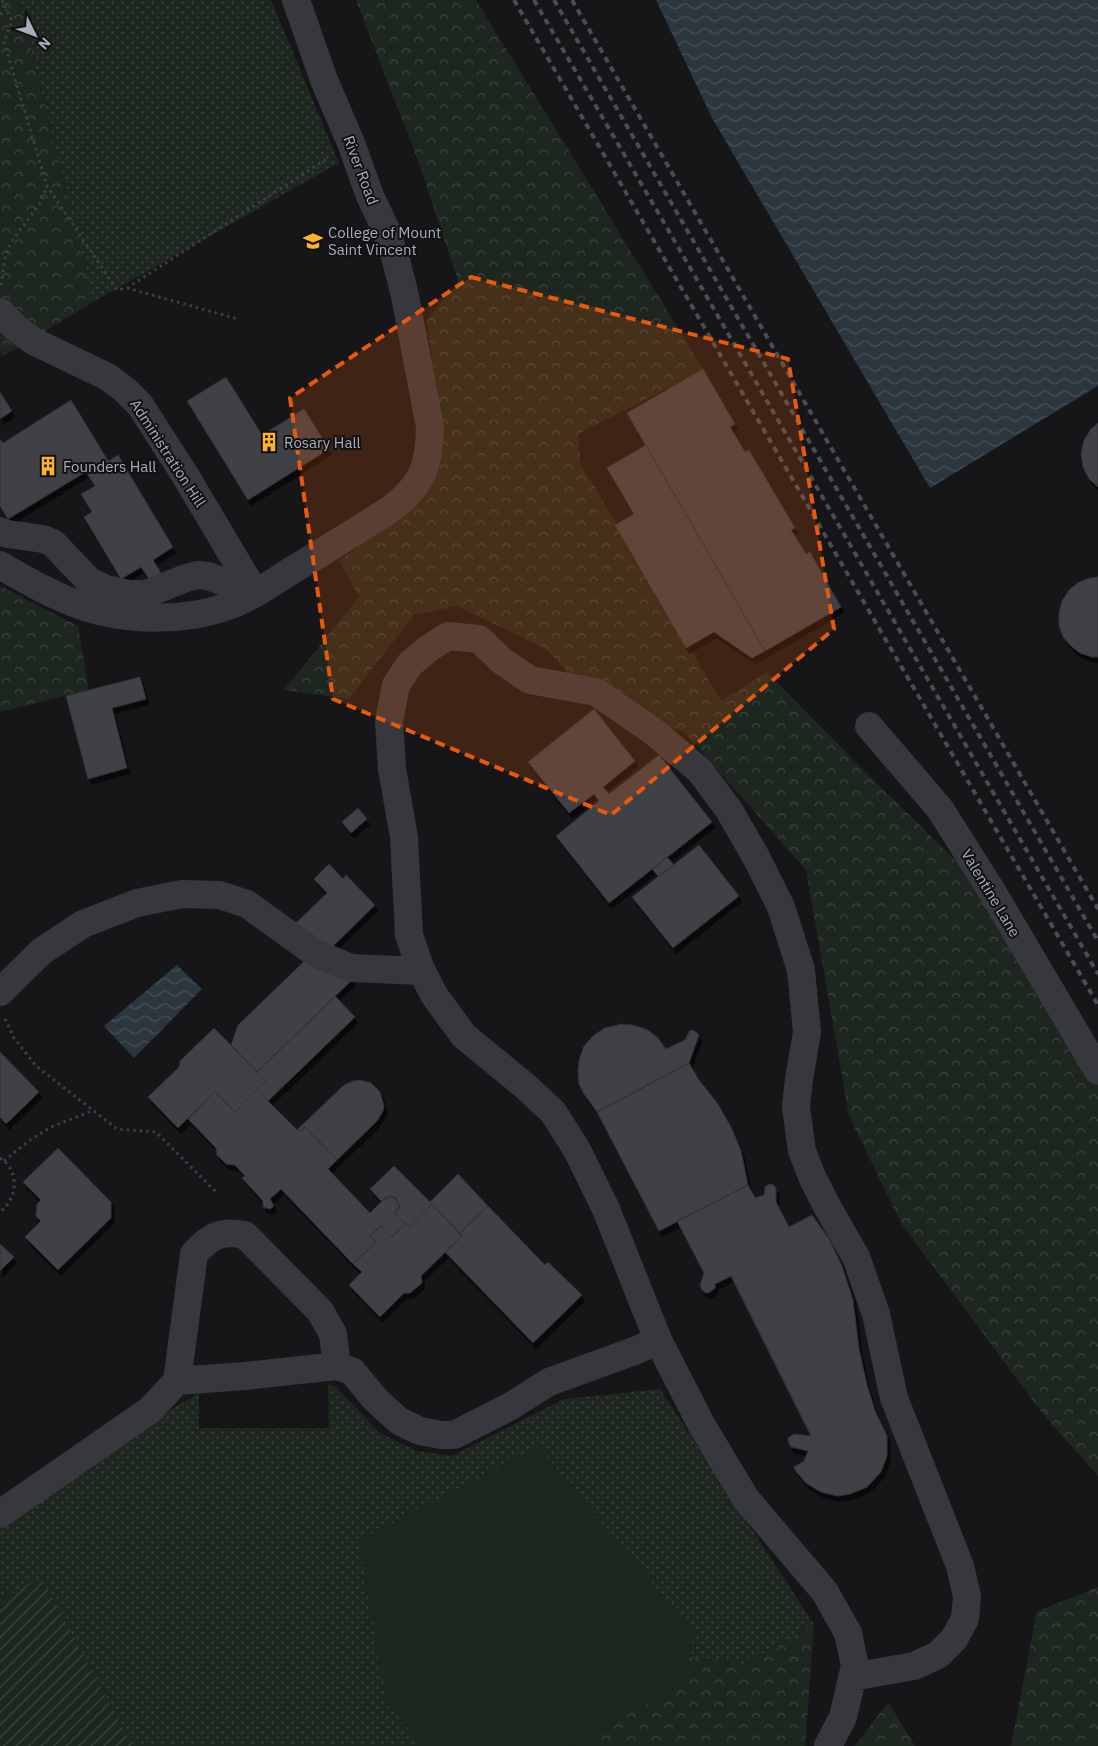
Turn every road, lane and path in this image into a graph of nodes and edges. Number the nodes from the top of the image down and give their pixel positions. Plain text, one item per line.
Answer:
1 (2, 0) edge
2 (296, 0) edge
3 (7, 10) junction
4 (0, 14) edge
5 (351, 143) junction
6 (47, 186) junction
7 (127, 288) junction
8 (0, 293) edge
9 (0, 312) edge
10 (238, 319) dead end
11 (0, 530) edge
12 (0, 565) edge
13 (255, 593) junction
14 (868, 726) dead end
15 (422, 971) junction
16 (4, 989) edge
17 (1098, 1071) edge
18 (92, 1111) junction
19 (0, 1158) edge
20 (4, 1161) junction
21 (216, 1192) dead end
22 (0, 1212) edge
23 (658, 1340) junction
24 (337, 1366) junction
25 (176, 1381) junction
26 (0, 1514) edge
27 (852, 1677) junction
28 (828, 1746) edge

1 - 3 path
2 - 5 street, River Road
3 - 4 path
3 - 6 path
5 - 7 path
5 - 13 street, River Road
6 - 7 path
6 - 8 path
7 - 10 path
9 - 13 street, Administration Hill
11 - 13 street
12 - 13 street
14 - 17 street, Valentine Lane
15 - 16 street
15 - 23 street
15 - 27 street
16 - 18 path
18 - 20 path
18 - 21 path
19 - 20 path
20 - 22 path
23 - 24 street
23 - 27 street
24 - 25 street
24 - 25 street
25 - 26 street
27 - 28 street

